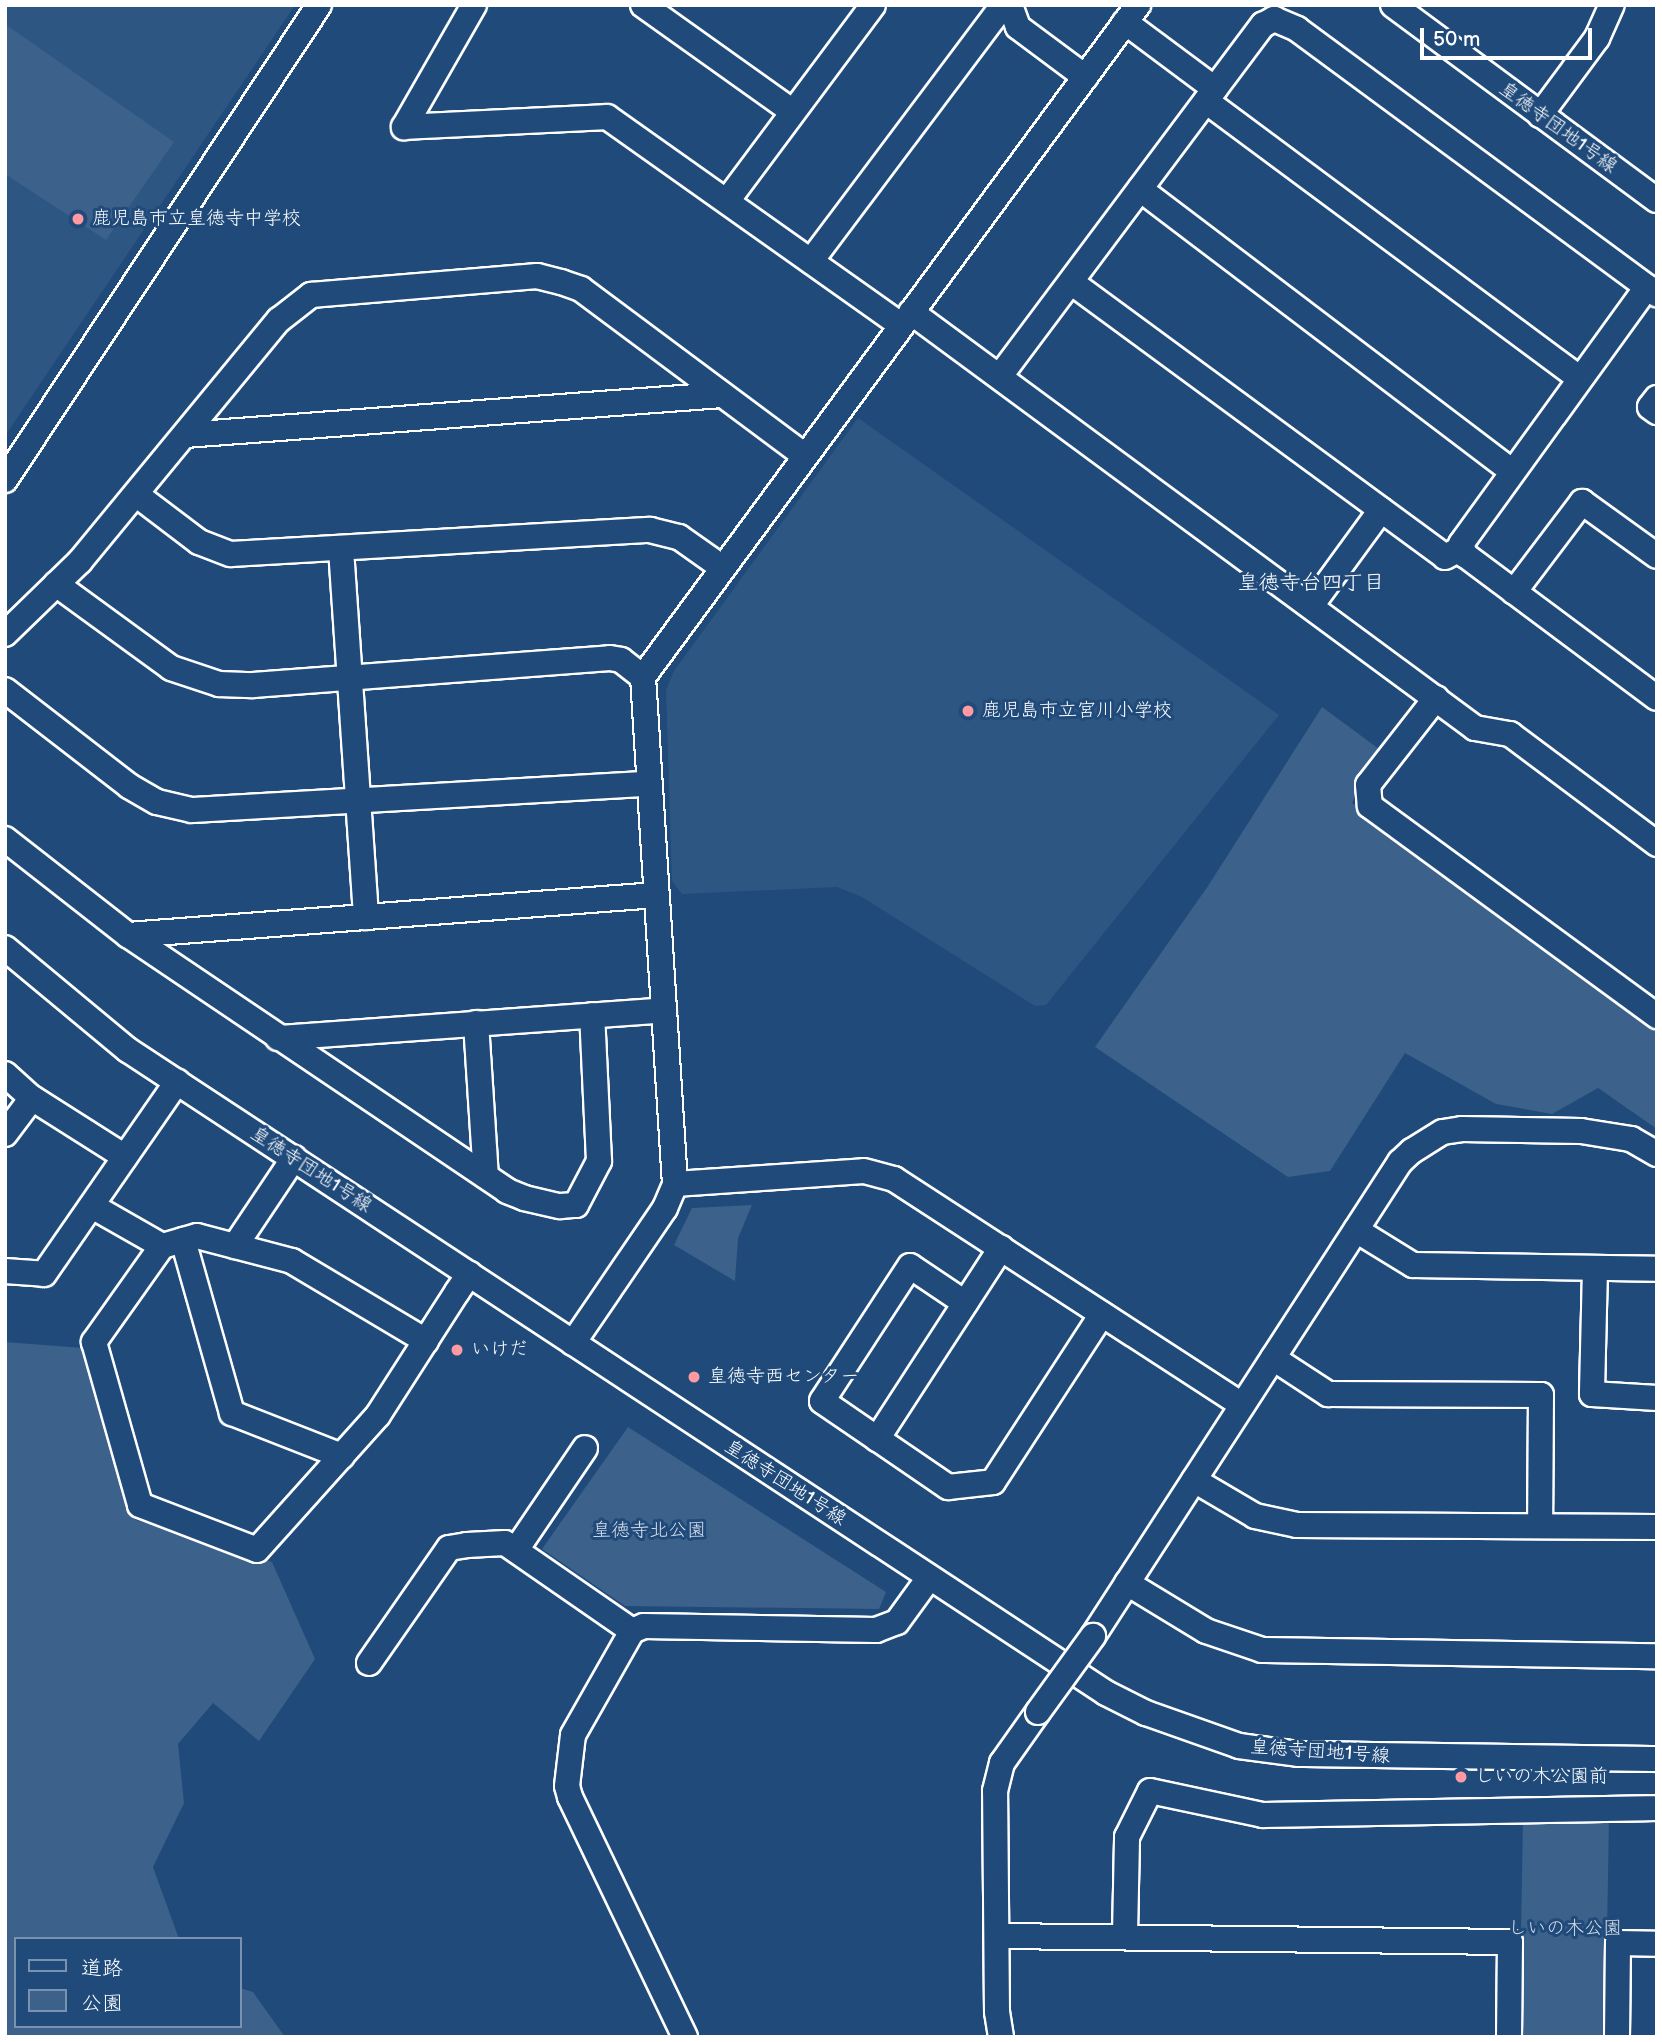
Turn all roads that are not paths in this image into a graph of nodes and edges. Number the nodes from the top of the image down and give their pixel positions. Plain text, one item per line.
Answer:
1 (319, 5) edge
2 (474, 5) edge
3 (643, 5) edge
4 (873, 5) edge
5 (1003, 5) edge
6 (1010, 5) edge
7 (1393, 5) edge
8 (1612, 5) edge
9 (1131, 13) edge
10 (1085, 77) junction
11 (1211, 95) junction
12 (793, 112) junction
13 (1540, 114) junction
14 (1140, 189) junction
15 (1657, 200) edge
16 (727, 201) junction
17 (811, 261) junction
18 (1071, 282) junction
19 (1652, 290) edge
20 (906, 318) junction
21 (1000, 376) junction
22 (1580, 378) junction
23 (722, 395) junction
24 (1657, 398) edge
25 (1657, 412) edge
26 (185, 435) junction
27 (805, 456) junction
28 (1511, 471) junction
29 (5, 480) edge
30 (137, 495) junction
31 (1381, 510) junction
32 (1462, 548) junction
33 (341, 550) junction
34 (1657, 556) edge
35 (723, 568) junction
36 (56, 584) junction
37 (1514, 592) junction
38 (1311, 607) junction
39 (5, 634) edge
40 (643, 677) junction
41 (350, 678) junction
42 (5, 690) edge
43 (1436, 698) junction
44 (1657, 698) edge
45 (648, 784) junction
46 (358, 800) junction
47 (5, 839) edge
48 (1657, 844) edge
49 (656, 895) junction
50 (366, 917) junction
51 (128, 935) junction
52 (5, 948) edge
53 (664, 1010) junction
54 (592, 1015) junction
55 (1657, 1016) edge
56 (476, 1023) junction
57 (278, 1038) junction
58 (5, 1074) edge
59 (177, 1082) junction
60 (32, 1098) junction
61 (5, 1134) edge
62 (1657, 1154) edge
63 (125, 1157) junction
64 (293, 1158) junction
65 (486, 1176) junction
66 (675, 1184) junction
67 (92, 1206) junction
68 (1356, 1230) junction
69 (173, 1243) junction
70 (235, 1245) junction
71 (1001, 1248) junction
72 (1595, 1269) junction
73 (1657, 1269) edge
74 (5, 1271) edge
75 (469, 1274) junction
76 (965, 1303) junction
77 (1102, 1314) junction
78 (426, 1341) junction
79 (573, 1343) junction
80 (1273, 1358) junction
81 (1657, 1398) edge
82 (1242, 1405) junction
83 (877, 1438) junction
84 (585, 1448) dead end
85 (342, 1456) junction
86 (1194, 1480) junction
87 (1540, 1527) junction
88 (1657, 1527) edge
89 (516, 1550) junction
90 (929, 1578) junction
91 (1127, 1583) junction
92 (632, 1631) junction
93 (1657, 1656) edge
94 (369, 1663) dead end
95 (1657, 1759) edge
96 (1657, 1808) edge
97 (1125, 1935) junction
98 (998, 1936) junction
99 (1657, 1944) edge
100 (685, 2037) edge
101 (1001, 2037) edge
102 (1509, 2037) edge
103 (1617, 2037) edge

1 - 29 street
2 - 16 street
3 - 12 street
4 - 12 street
5 - 17 street
6 - 10 street
7 - 13 street, 皇徳寺団地1号線
8 - 13 street
9 - 10 street
9 - 11 street
10 - 20 street
11 - 14 street
11 - 19 street
11 - 22 street
12 - 16 street
13 - 15 street, 皇徳寺団地1号線
14 - 18 street
14 - 28 street
16 - 17 street
17 - 20 street
18 - 21 street
18 - 31 street
19 - 22 street
20 - 21 street
20 - 27 street
21 - 38 street
22 - 28 street
23 - 26 street
23 - 26 street
23 - 27 street
24 - 25 street
26 - 30 street
27 - 35 street
28 - 32 street
30 - 33 street
30 - 36 street
31 - 32 street
31 - 38 street
32 - 37 street
33 - 35 street
33 - 41 street
34 - 37 street
35 - 40 street
36 - 39 street
36 - 41 street
37 - 44 street
38 - 43 street
40 - 41 street
40 - 45 street
41 - 46 street
42 - 46 street
43 - 48 street
43 - 55 street
45 - 46 street
45 - 49 street
46 - 50 street
47 - 51 street
49 - 50 street
49 - 53 street
50 - 51 street
51 - 57 street
52 - 59 street, 皇徳寺団地1号線
53 - 54 street
53 - 66 street
54 - 56 street
54 - 65 street
56 - 57 street
56 - 65 street
57 - 65 street
58 - 60 street
59 - 63 street
59 - 64 street, 皇徳寺団地1号線
60 - 61 street
60 - 63 street
62 - 68 street
63 - 67 street
64 - 70 street
64 - 75 street, 皇徳寺団地1号線
66 - 71 street
66 - 79 street
67 - 69 street
67 - 74 street
68 - 72 street
68 - 80 street
69 - 70 street
69 - 85 street
69 - 85 street
70 - 78 street
71 - 76 street
71 - 77 street
72 - 73 street
72 - 81 street
75 - 78 street
75 - 79 street, 皇徳寺団地1号線
76 - 83 street
76 - 83 street
77 - 82 street
77 - 83 street
78 - 85 street
79 - 90 street, 皇徳寺団地1号線
80 - 82 street
80 - 87 street
82 - 86 street
84 - 89 street
86 - 87 street
86 - 91 street
87 - 88 street
89 - 92 street
89 - 94 street
90 - 92 street
90 - 95 street, 皇徳寺団地1号線
91 - 93 street
91 - 98 street, bridge
92 - 100 street
96 - 97 street
97 - 98 street
97 - 102 street
98 - 101 street
99 - 103 street

